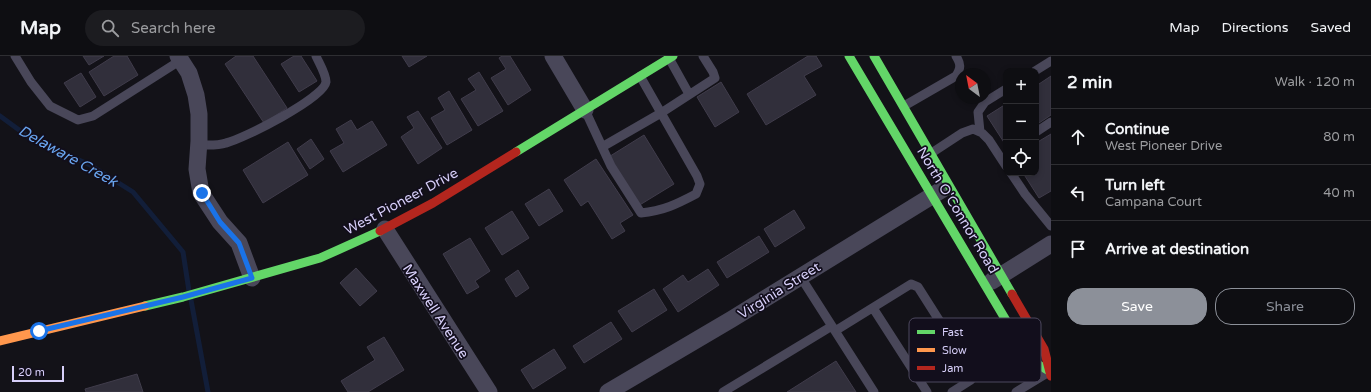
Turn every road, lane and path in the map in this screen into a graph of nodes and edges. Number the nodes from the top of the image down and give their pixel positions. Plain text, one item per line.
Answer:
1 (15, 56) edge
2 (316, 56) edge
3 (553, 56) edge
4 (650, 56) edge
5 (703, 56) edge
6 (849, 56) edge
7 (874, 56) edge
8 (956, 56) edge
9 (671, 57) edge
10 (180, 58) edge
11 (1051, 61) edge
12 (656, 66) junction
13 (1039, 68) edge
14 (640, 76) junction
15 (1003, 91) edge
16 (689, 94) junction
17 (903, 107) junction
18 (585, 110) junction
19 (661, 113) junction
20 (1051, 122) edge
21 (1039, 130) edge
22 (980, 132) junction
23 (199, 145) junction
24 (602, 147) junction
25 (1002, 152) edge
26 (930, 154) junction
27 (1013, 176) edge
28 (948, 185) junction
29 (932, 195) junction
30 (1051, 226) edge
31 (384, 229) junction
32 (1051, 244) edge
33 (1001, 275) junction
34 (800, 276) junction
35 (244, 280) junction
36 (986, 285) junction
37 (873, 308) junction
38 (938, 318) edge
39 (1005, 318) edge
40 (1026, 318) edge
41 (833, 328) junction
42 (0, 341) edge
43 (1041, 344) edge
44 (909, 364) edge
45 (1041, 367) edge
46 (1050, 373) edge
47 (1041, 378) edge
48 (921, 382) edge
49 (968, 382) edge
50 (1034, 382) edge
51 (489, 392) edge
52 (608, 392) edge
53 (723, 392) edge
54 (874, 392) edge
55 (927, 392) edge
56 (952, 392) edge
57 (1016, 392) edge

1 - 10 lane
2 - 23 lane
3 - 18 street
4 - 12 lane
5 - 16 lane
6 - 29 main road, North O'Connor Road
7 - 17 main road, North O'Connor Road
8 - 17 lane
9 - 12 main road, West Pioneer Drive
9 - 16 lane
10 - 23 street
11 - 13 lane
12 - 14 main road, West Pioneer Drive
14 - 18 main road, West Pioneer Drive
14 - 19 lane
15 - 22 lane
16 - 19 lane
17 - 26 main road, North O'Connor Road
18 - 24 lane
18 - 31 main road, West Pioneer Drive
19 - 24 lane
19 - 24 lane
20 - 21 lane
22 - 25 lane
22 - 26 lane
23 - 35 street
26 - 28 main road, North O'Connor Road
27 - 30 lane
28 - 29 street, Virginia Street
28 - 33 main road, North O'Connor Road
29 - 34 street, Virginia Street
29 - 36 main road, North O'Connor Road
31 - 35 main road, West Pioneer Drive
31 - 51 street, Maxwell Avenue
32 - 33 street
33 - 36 street
33 - 40 main road, North O'Connor Road
34 - 41 lane
34 - 52 street, Virginia Street
35 - 42 main road, West Pioneer Drive
36 - 39 main road, North O'Connor Road
37 - 38 lane
37 - 41 lane
37 - 44 lane
41 - 53 lane
41 - 54 lane
43 - 46 main road, North O'Connor Road
45 - 46 main road, North O'Connor Road
46 - 47 lane
48 - 55 lane
49 - 56 lane
50 - 57 lane

